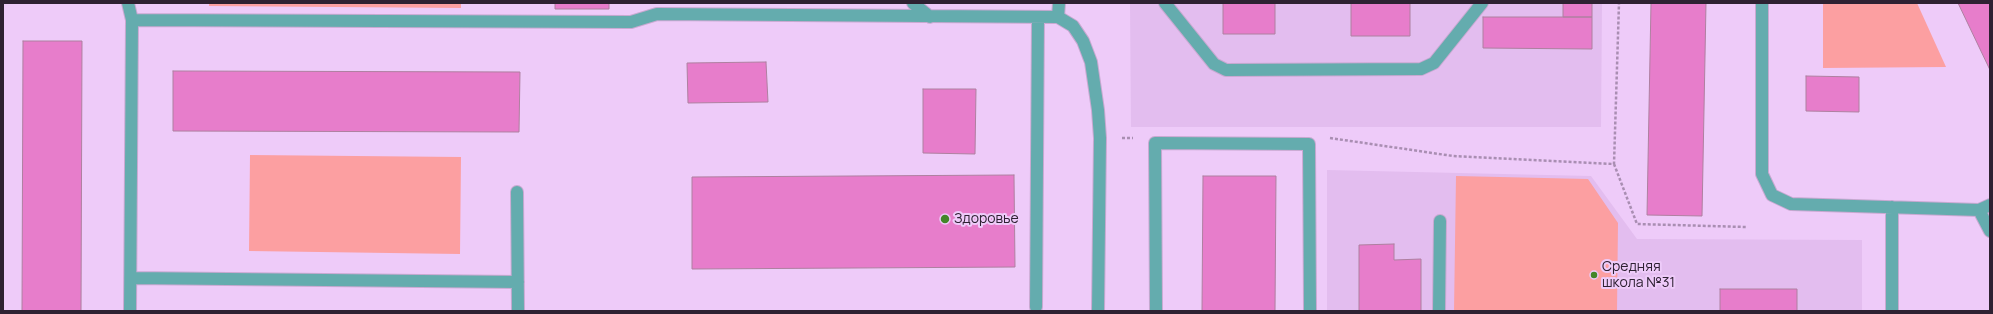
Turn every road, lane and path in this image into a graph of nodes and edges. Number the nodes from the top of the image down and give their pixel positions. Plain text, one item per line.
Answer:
1 (128, 3) edge
2 (913, 3) edge
3 (1058, 3) edge
4 (1165, 3) edge
5 (1482, 3) edge
6 (1619, 3) edge
7 (1762, 3) edge
8 (657, 8) edge
9 (930, 17) junction
10 (1038, 17) junction
11 (1058, 17) junction
12 (132, 20) junction
13 (1323, 137) dead end
14 (1100, 138) junction
15 (1140, 138) dead end
16 (1614, 164) junction
17 (517, 192) dead end
18 (1892, 207) junction
19 (1984, 208) edge
20 (1440, 221) dead end
21 (1746, 226) dead end
22 (1990, 231) edge
23 (131, 278) junction
24 (518, 282) junction
25 (1036, 307) dead end
26 (130, 311) edge
27 (518, 311) edge
28 (1098, 311) edge
29 (1156, 311) edge
30 (1310, 311) edge
31 (1439, 311) edge
32 (1892, 311) edge

1 - 12 lane
2 - 9 lane
3 - 11 lane
4 - 5 lane
6 - 16 path
7 - 18 lane
8 - 9 lane
8 - 12 lane
9 - 10 lane
10 - 11 lane
10 - 25 lane
11 - 14 lane
12 - 23 lane
13 - 16 path
14 - 15 path
14 - 28 lane
16 - 21 path
17 - 24 lane
18 - 19 lane
18 - 32 lane
19 - 22 lane
20 - 31 lane
23 - 24 lane
23 - 26 lane
24 - 27 lane
29 - 30 lane

